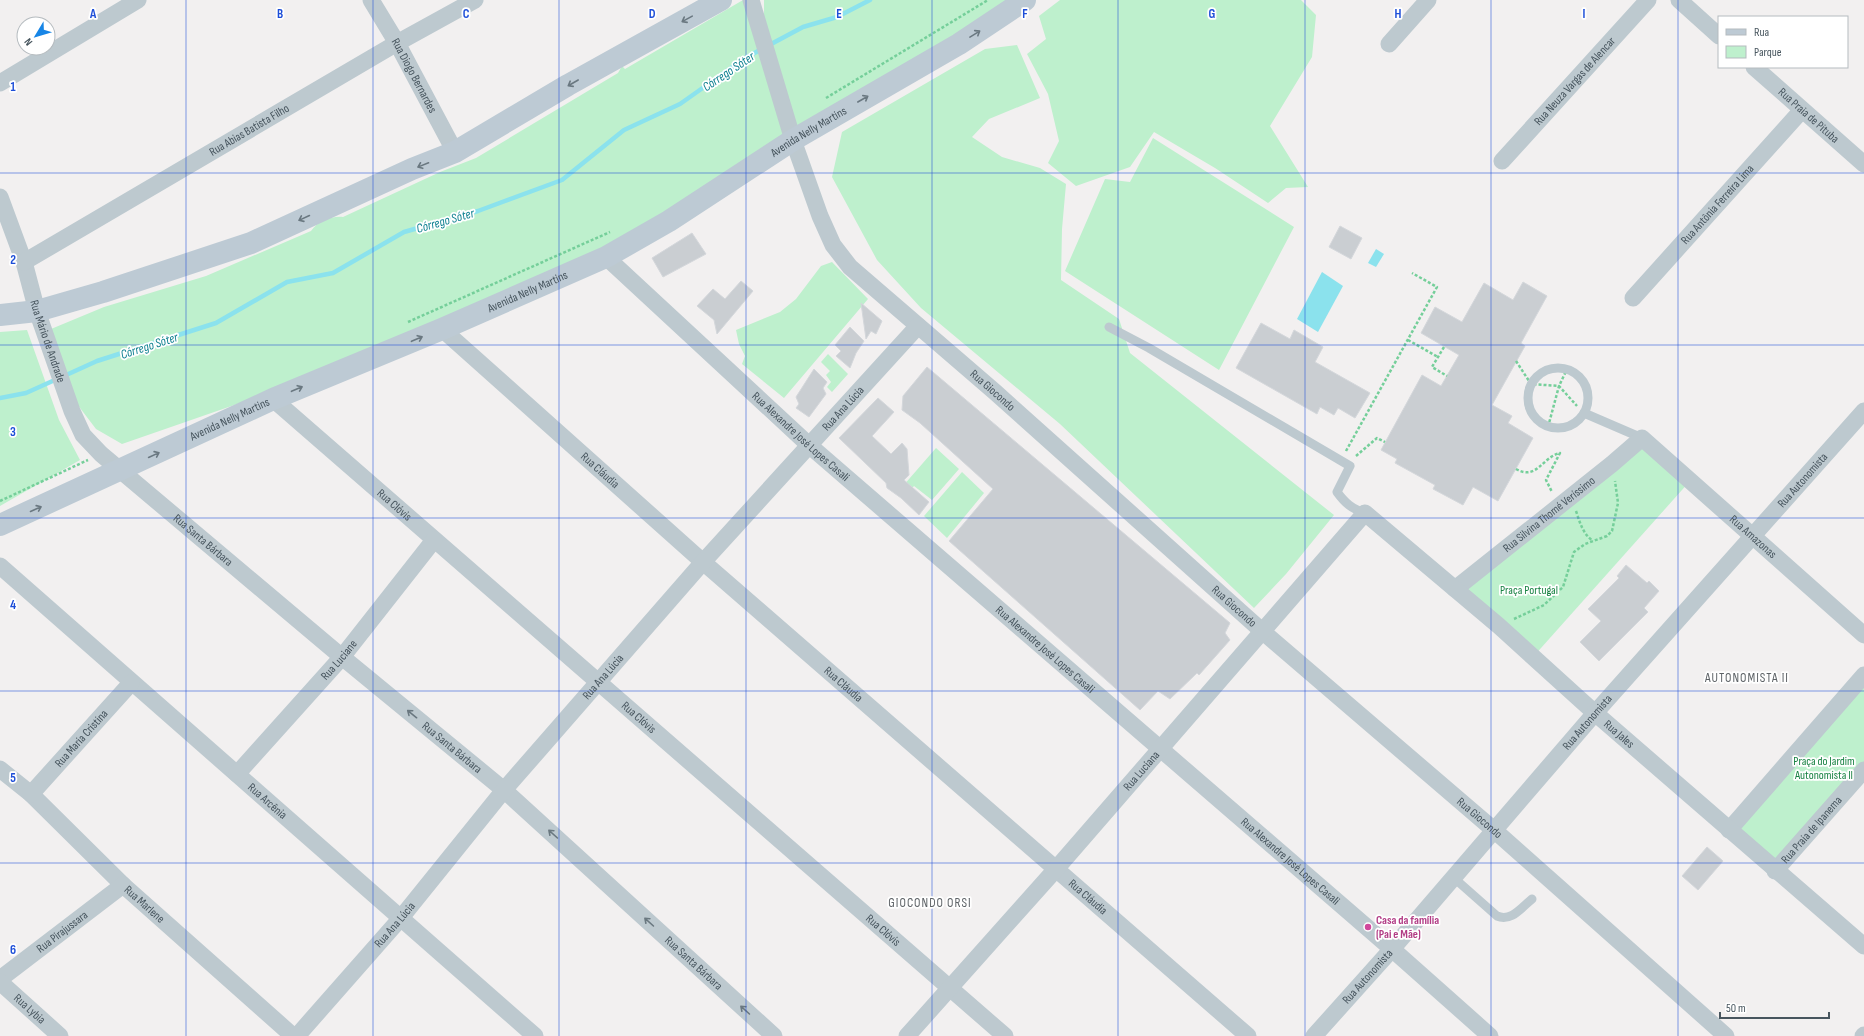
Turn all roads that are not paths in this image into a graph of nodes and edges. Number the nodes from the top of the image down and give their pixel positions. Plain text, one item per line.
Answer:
1 (138, 0) edge
2 (371, 0) edge
3 (475, 0) edge
4 (721, 0) edge
5 (751, 0) edge
6 (1025, 0) edge
7 (1428, 0) edge
8 (1648, 0) edge
9 (1679, 0) edge
10 (1718, 35) edge
11 (397, 43) junction
12 (1389, 44) dead end
13 (1755, 68) edge
14 (0, 83) edge
15 (1802, 110) junction
16 (793, 140) junction
17 (455, 152) junction
18 (1502, 161) dead end
19 (1864, 164) edge
20 (0, 197) edge
21 (606, 257) junction
22 (24, 262) junction
23 (1633, 298) dead end
24 (36, 311) junction
25 (0, 315) edge
26 (918, 326) junction
27 (1109, 327) dead end
28 (442, 329) junction
29 (273, 399) junction
30 (1584, 413) junction
31 (1863, 415) edge
32 (1642, 438) junction
33 (810, 446) junction
34 (120, 470) junction
35 (1370, 517) junction
36 (0, 525) edge
37 (1751, 537) junction
38 (434, 540) junction
39 (703, 562) junction
40 (0, 566) edge
41 (1455, 589) junction
42 (1262, 631) junction
43 (1864, 636) edge
44 (342, 657) junction
45 (1864, 675) edge
46 (131, 683) junction
47 (598, 683) junction
48 (1594, 713) junction
49 (1159, 749) junction
50 (0, 768) edge
51 (1864, 770) edge
52 (237, 774) junction
53 (504, 790) junction
54 (31, 794) junction
55 (1494, 830) junction
56 (1729, 830) junction
57 (1056, 869) junction
58 (1775, 871) junction
59 (1454, 878) junction
60 (123, 885) junction
61 (1532, 899) dead end
62 (400, 919) junction
63 (1864, 946) edge
64 (1392, 949) junction
65 (0, 980) edge
66 (950, 986) junction
67 (60, 1036) edge
68 (293, 1036) edge
69 (297, 1036) edge
70 (535, 1036) edge
71 (774, 1036) edge
72 (907, 1036) edge
73 (1005, 1036) edge
74 (1248, 1036) edge
75 (1314, 1036) edge
76 (1490, 1036) edge
77 (1726, 1036) edge

1 - 14 street
2 - 11 street, Rua Diogo Bernardes
3 - 11 street, Rua Abias Batista Filho
4 -> 17 main road
5 - 16 street, Rua Giocondo
16 -> 6 main road, Avenida Nelly Martins
7 - 12 street
8 - 18 street, Rua Neuza Vargas de Alencar
9 - 10 street
11 - 17 street, Rua Diogo Bernardes
11 - 22 street, Rua Abias Batista Filho
13 - 15 street, Rua Praia de Pituba
15 - 19 street, Rua Praia de Pituba
15 - 23 street, Rua Antônia Ferreira Lima
16 - 21 main road, Avenida Nelly Martins
16 - 26 street, Rua Giocondo
17 -> 24 main road
20 - 22 street, Rua Mário de Andrade
21 - 28 main road, Avenida Nelly Martins
21 - 33 street, Rua Alexandre José Lopes Casali
22 - 24 street, Rua Mário de Andrade
24 - 25 main road
24 - 34 street, Rua Mário de Andrade
26 - 33 street, Rua Ana Lúcia
26 - 42 street, Rua Giocondo
27 - 35 lane
29 -> 28 main road, Avenida Nelly Martins
28 - 39 street, Rua Cláudia
34 -> 29 main road, Avenida Nelly Martins
29 - 38 street, Rua Clóvis
30 - 30 lane
30 - 32 lane
31 - 37 street, Rua Autonomista
32 - 37 street, Rua Amazonas
32 - 41 street, Rua Silvina Thomé Veríssimo
33 - 39 street, Rua Ana Lúcia
33 - 49 street, Rua Alexandre José Lopes Casali
36 -> 34 main road, Avenida Nelly Martins
34 - 44 street, Rua Santa Bárbara
35 - 41 street, Rua Jales
35 - 42 street, Rua Luciana
37 - 43 street, Rua Amazonas
37 - 48 street, Rua Autonomista
38 - 44 street, Rua Luciane
38 - 47 street, Rua Clóvis
39 - 47 street, Rua Ana Lúcia
39 - 57 street, Rua Cláudia
40 - 46 street, Rua Arcênia
41 - 48 street, Rua Jales
42 - 49 street, Rua Luciana
42 - 55 street, Rua Giocondo
44 - 52 street, Rua Luciane
53 -> 44 street, Rua Santa Bárbara
45 - 56 street
46 - 52 street, Rua Arcênia
46 - 54 street, Rua Maria Cristina
47 - 53 street, Rua Ana Lúcia
47 - 66 street, Rua Clóvis
48 - 55 street, Rua Autonomista
48 - 56 street, Rua Jales
49 - 57 street, Rua Luciana
49 - 64 street, Rua Alexandre José Lopes Casali
50 - 54 street, Rua Marlene
51 - 58 street, Rua Praia de Ipanema
52 - 62 street, Rua Arcênia
53 - 62 street, Rua Ana Lúcia
71 -> 53 street, Rua Santa Bárbara
54 - 60 street, Rua Marlene
55 - 59 street, Rua Autonomista
55 - 77 street, Rua Giocondo
56 - 58 street, Rua Jales
57 - 66 street, Rua Luciana
57 - 74 street, Rua Cláudia
58 - 63 street, Rua Jales
59 - 61 lane
59 - 64 street, Rua Autonomista
60 - 65 street, Rua Pirajussara
60 - 68 street, Rua Marlene
62 - 69 street, Rua Ana Lúcia
62 - 70 street, Rua Arcênia
64 - 75 street, Rua Autonomista
64 - 76 street, Rua Alexandre José Lopes Casali
65 - 67 street, Rua Lybia
66 - 72 street, Rua Luciana
66 - 73 street, Rua Clóvis

